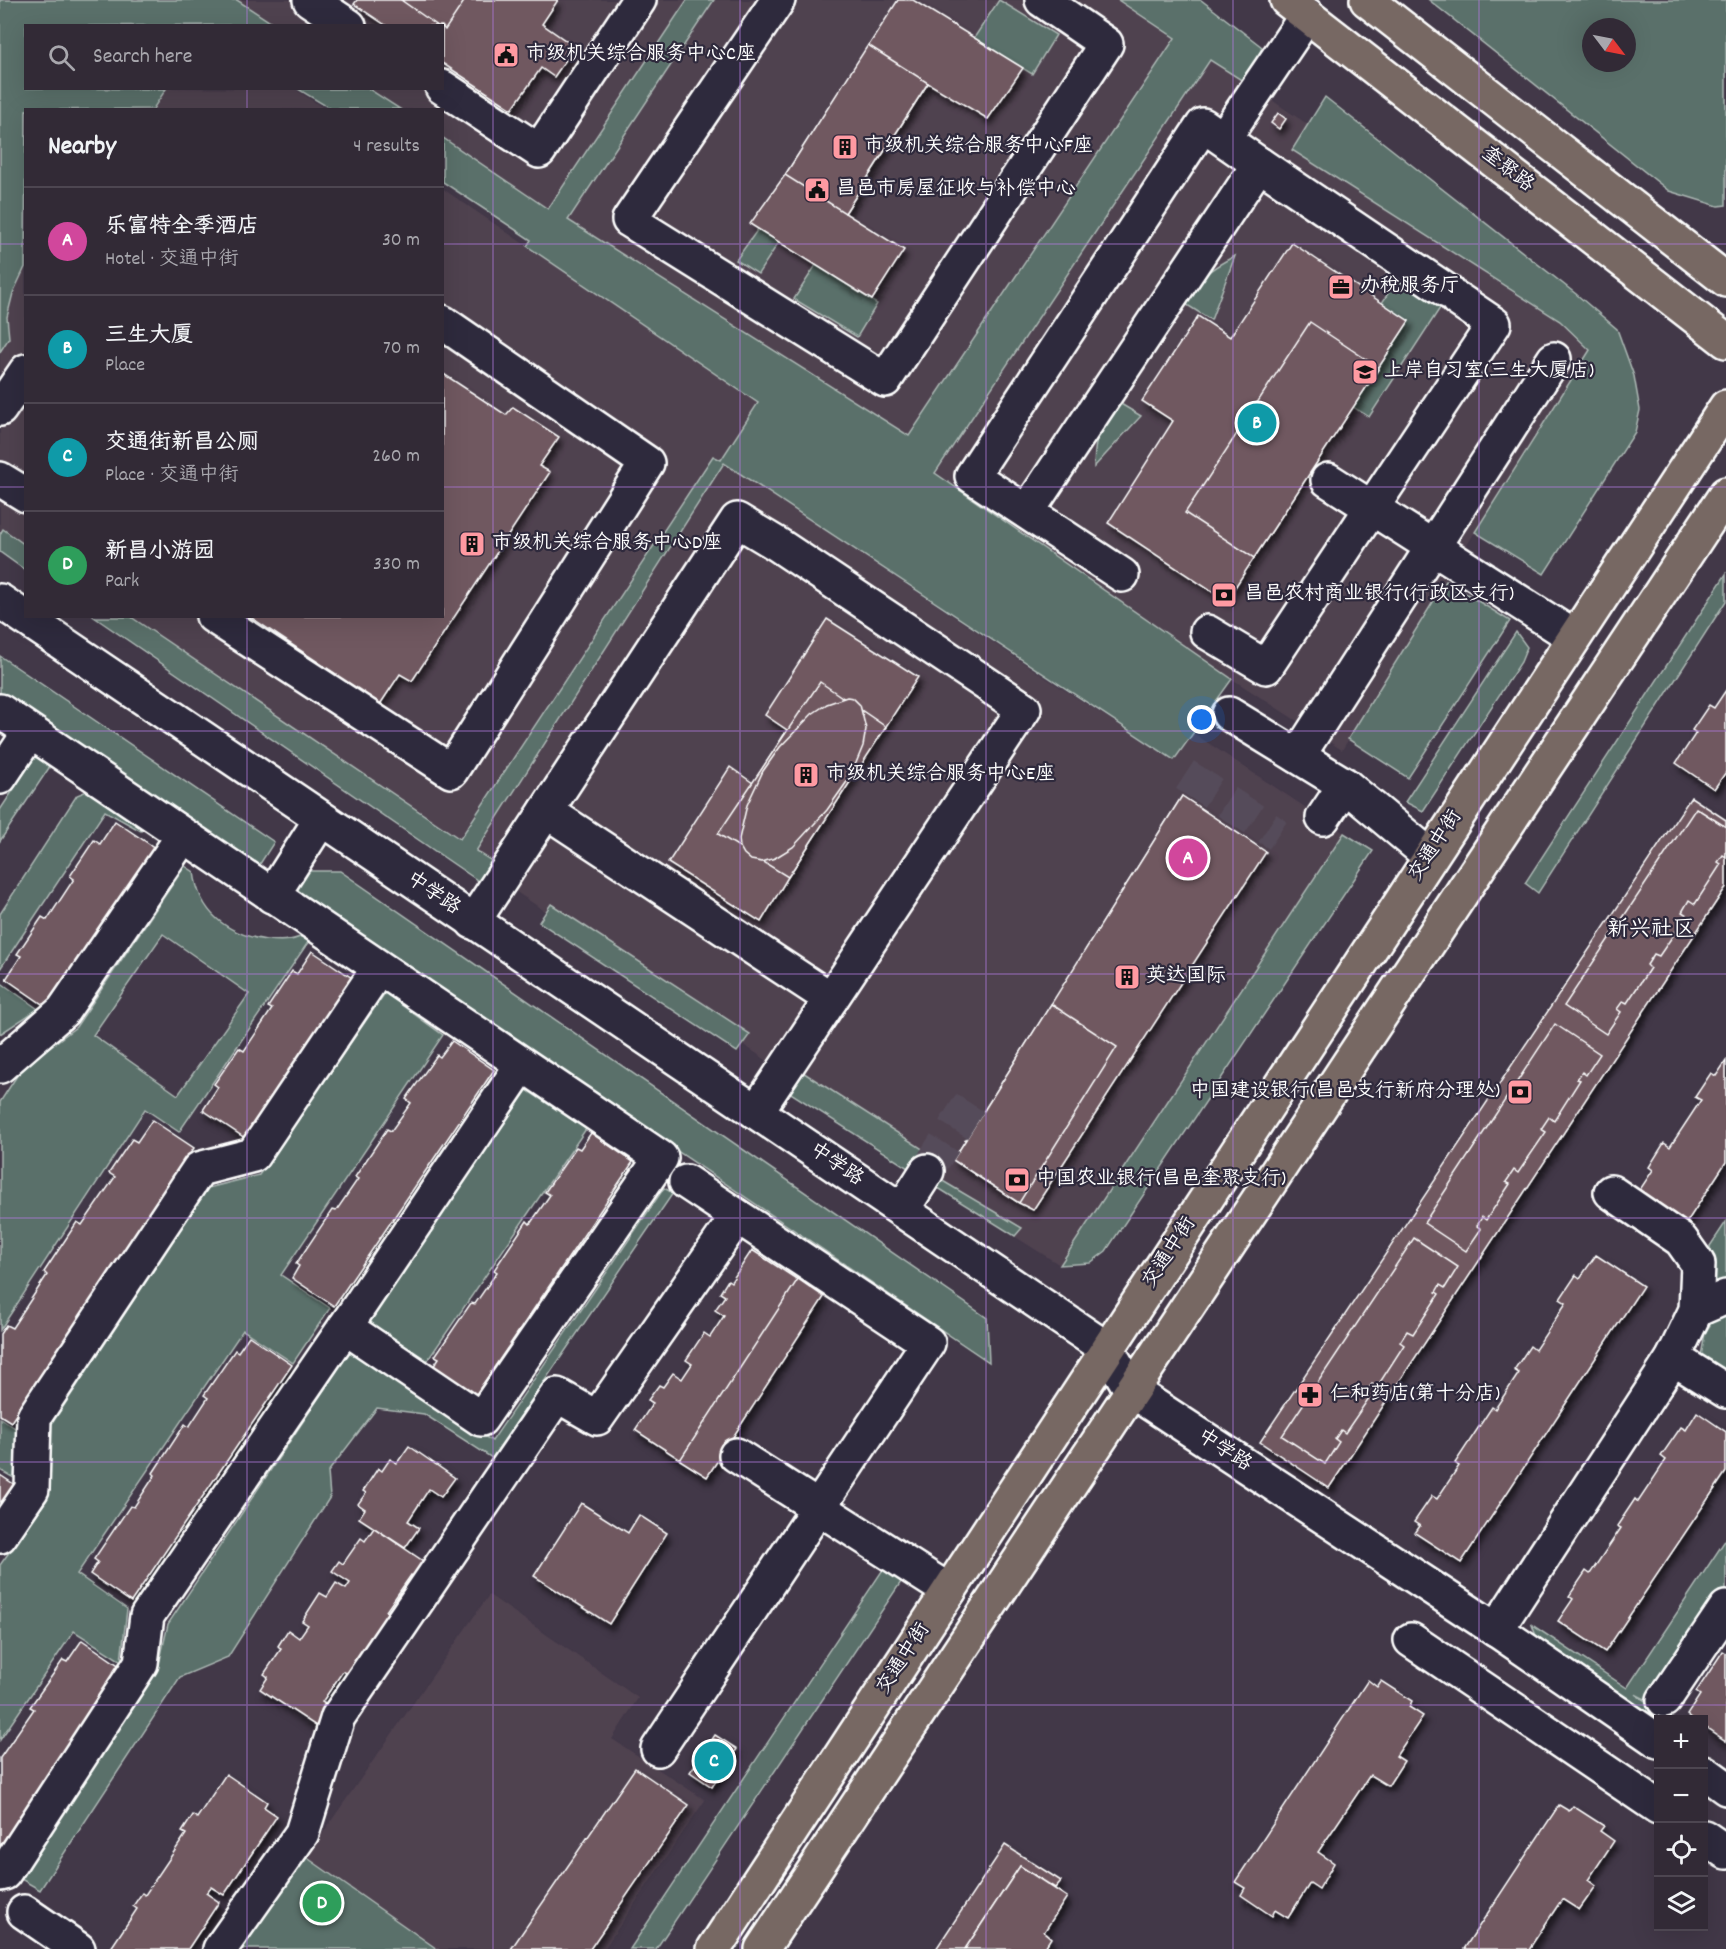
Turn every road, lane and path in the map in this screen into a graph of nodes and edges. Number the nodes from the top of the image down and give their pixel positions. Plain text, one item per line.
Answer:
1 (310, 0) edge
2 (639, 0) edge
3 (778, 0) edge
4 (1042, 0) edge
5 (1367, 0) edge
6 (1305, 13) edge
7 (346, 24) edge
8 (444, 88) edge
9 (1240, 150) junction
10 (1726, 280) edge
11 (444, 323) edge
12 (1726, 340) edge
13 (1554, 359) dead end
14 (24, 373) edge
15 (1726, 407) edge
16 (0, 409) edge
17 (1328, 480) dead end
18 (1726, 494) edge
19 (1372, 507) junction
20 (1027, 512) junction
21 (1434, 546) junction
22 (1122, 575) dead end
23 (0, 601) edge
24 (24, 617) edge
25 (25, 618) edge
26 (216, 618) edge
27 (1207, 632) dead end
28 (1574, 637) junction
29 (0, 711) edge
30 (1229, 714) dead end
31 (30, 732) junction
32 (1298, 756) junction
33 (0, 777) edge
34 (1345, 785) junction
35 (546, 811) junction
36 (1323, 818) dead end
37 (321, 819) junction
38 (183, 836) junction
39 (1430, 856) junction
40 (272, 896) junction
41 (473, 922) junction
42 (379, 968) junction
43 (831, 999) junction
44 (522, 1065) junction
45 (0, 1066) edge
46 (756, 1112) junction
47 (927, 1171) tunnel mouth
48 (686, 1182) dead end
49 (1611, 1192) dead end
50 (902, 1210) junction
51 (737, 1217) junction
52 (1726, 1297) edge
53 (1696, 1310) junction
54 (345, 1327) junction
55 (1107, 1349) junction
56 (1673, 1358) junction
57 (1132, 1391) junction
58 (1726, 1391) edge
59 (736, 1455) dead end
60 (818, 1507) junction
61 (0, 1536) edge
62 (949, 1591) junction
63 (1726, 1608) edge
64 (1496, 1630) junction
65 (1411, 1640) dead end
66 (1664, 1700) dead end
67 (1654, 1738) edge
68 (658, 1749) dead end
69 (1708, 1775) edge
70 (1726, 1788) edge
71 (1654, 1804) edge
72 (1708, 1840) edge
73 (1726, 1852) edge
74 (0, 1874) edge
75 (35, 1930) edge
76 (78, 1949) edge
77 (220, 1949) edge
78 (714, 1949) edge
79 (762, 1949) edge

1 - 7 street
2 - 8 street
3 - 4 street
5 - 10 main road
6 - 9 street
6 - 12 main road, 奎聚路
9 - 19 street
9 - 20 street
9 - 20 street
11 - 26 street
13 - 21 street
14 - 16 street
15 - 28 main road, 交通中街
17 - 19 street
18 - 57 main road
19 - 21 street
19 - 27 street
20 - 22 street
21 - 28 street
21 - 32 street
23 - 24 street, 中学路
25 - 37 street, 中学路
28 - 39 main road, 交通中街
29 - 31 street
30 - 32 street
31 - 33 street
31 - 38 street
32 - 34 street
34 - 36 street
34 - 39 street
35 - 41 street
35 - 43 street
35 - 43 street
37 - 40 street
37 - 41 street, 中学路
38 - 40 street
38 - 45 street
39 - 55 main road, 交通中街
40 - 42 street
41 - 46 street, 中学路
42 - 44 street
42 - 61 street
43 - 46 street
44 - 54 street
44 - 54 street
46 - 50 street, 中学路
47 - 50 street
48 - 51 street
49 - 53 street
50 - 55 street, 中学路
51 - 60 street
51 - 77 street
52 - 53 street
53 - 56 street
54 - 74 street
55 - 57 street, 中学路
55 - 62 main road, 交通中街
56 - 58 street
56 - 64 street
57 - 64 street, 中学路
57 - 79 main road
59 - 60 street
60 - 62 street
60 - 68 street
62 - 78 main road, 交通中街
63 - 66 street
64 - 67 street, 中学路
65 - 71 street
69 - 70 street
72 - 73 street
75 - 76 street

